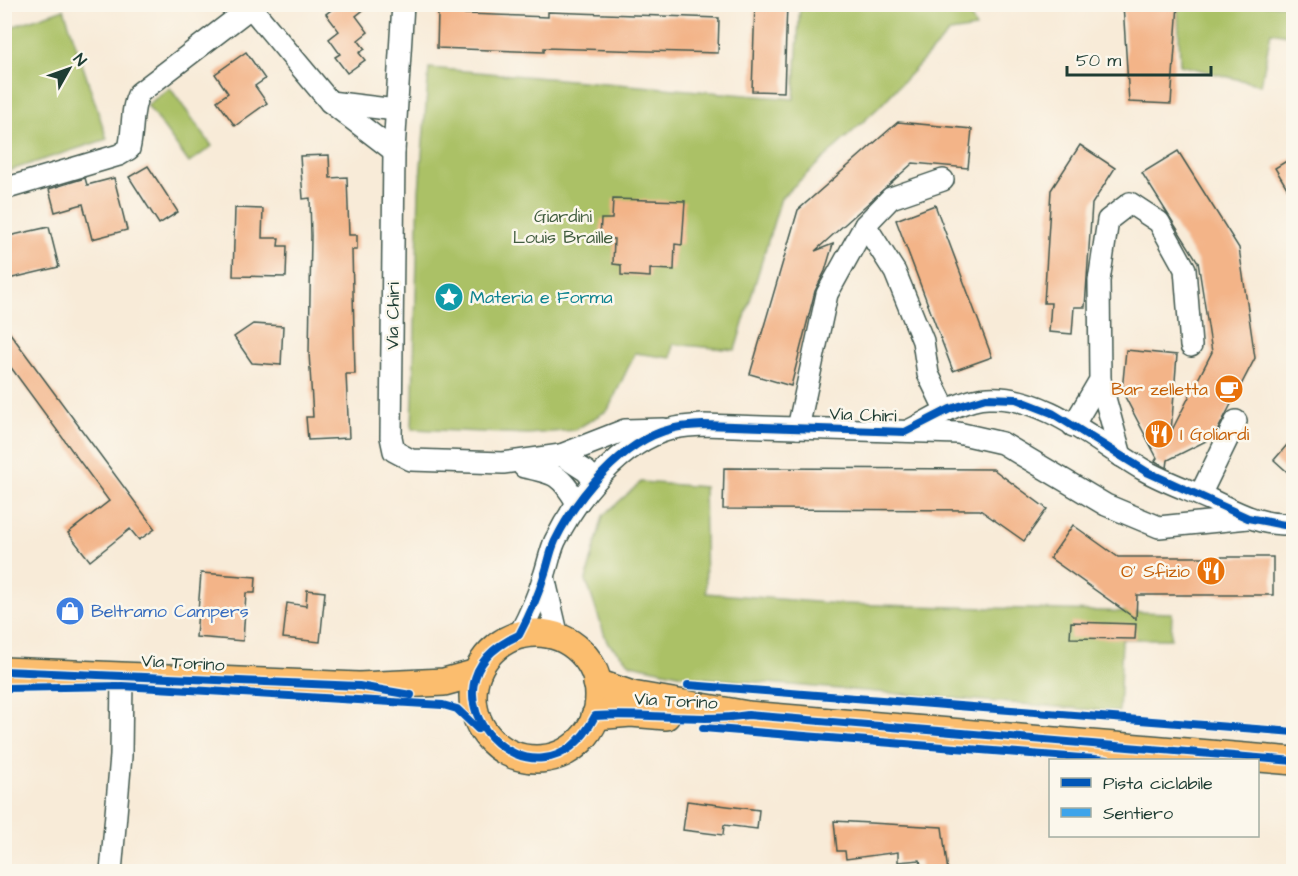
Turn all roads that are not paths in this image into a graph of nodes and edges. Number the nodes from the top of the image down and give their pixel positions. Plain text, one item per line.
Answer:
1 (403, 4) edge
2 (249, 6) edge
3 (330, 102) junction
4 (396, 110) junction
5 (394, 151) junction
6 (943, 180) dead end
7 (4, 189) edge
8 (865, 225) junction
9 (1191, 346) dead end
10 (1100, 380) junction
11 (946, 411) junction
12 (1236, 421) dead end
13 (1072, 426) junction
14 (798, 428) junction
15 (671, 429) junction
16 (905, 432) junction
17 (561, 455) junction
18 (1121, 456) junction
19 (503, 463) junction
20 (595, 481) junction
21 (1200, 495) junction
22 (577, 504) junction
23 (1248, 518) junction
24 (1290, 527) edge
25 (544, 577) junction
26 (519, 635) junction
27 (558, 637) junction
28 (4, 671) edge
29 (477, 673) junction
30 (122, 675) junction
31 (597, 683) junction
32 (359, 686) junction
33 (474, 710) junction
34 (595, 716) junction
35 (748, 716) junction
36 (1293, 761) edge
37 (111, 872) edge

1 - 4 street
2 - 3 street
2 - 7 street
3 - 4 street
3 - 5 street
4 - 5 street
5 - 19 street, Via Chiri
6 - 8 street
8 - 11 street
8 - 14 street
9 - 10 street
10 - 13 street
10 - 18 street
11 - 13 street, Via Chiri
11 - 16 street, Via Chiri
12 - 21 street
13 - 18 street, Via Chiri
14 - 15 street, Via Chiri
14 - 16 street, Via Chiri
15 - 17 street, Via Chiri
15 - 20 street, Via Chiri
16 - 23 street, Via Chiri
17 - 19 street, Via Chiri
17 - 20 street
18 - 21 street, Via Chiri
19 - 22 street, Via Chiri
20 - 22 street, Via Chiri
21 - 23 street, Via Chiri
22 - 25 street, Via Chiri
23 - 24 street, Via Chiri
25 - 26 street, Via Chiri
25 - 27 street, Via Chiri
26 - 27 main road
26 - 29 main road
27 - 31 main road
28 - 30 main road, Via Torino
29 - 32 main road, Via Torino
29 - 33 main road
30 - 32 main road, Via Torino
30 - 37 street
31 - 34 main road
31 - 35 main road, Via Torino
32 - 33 main road, Via Torino
33 - 34 main road
34 - 35 main road, Via Torino
35 - 36 main road, Via Torino

